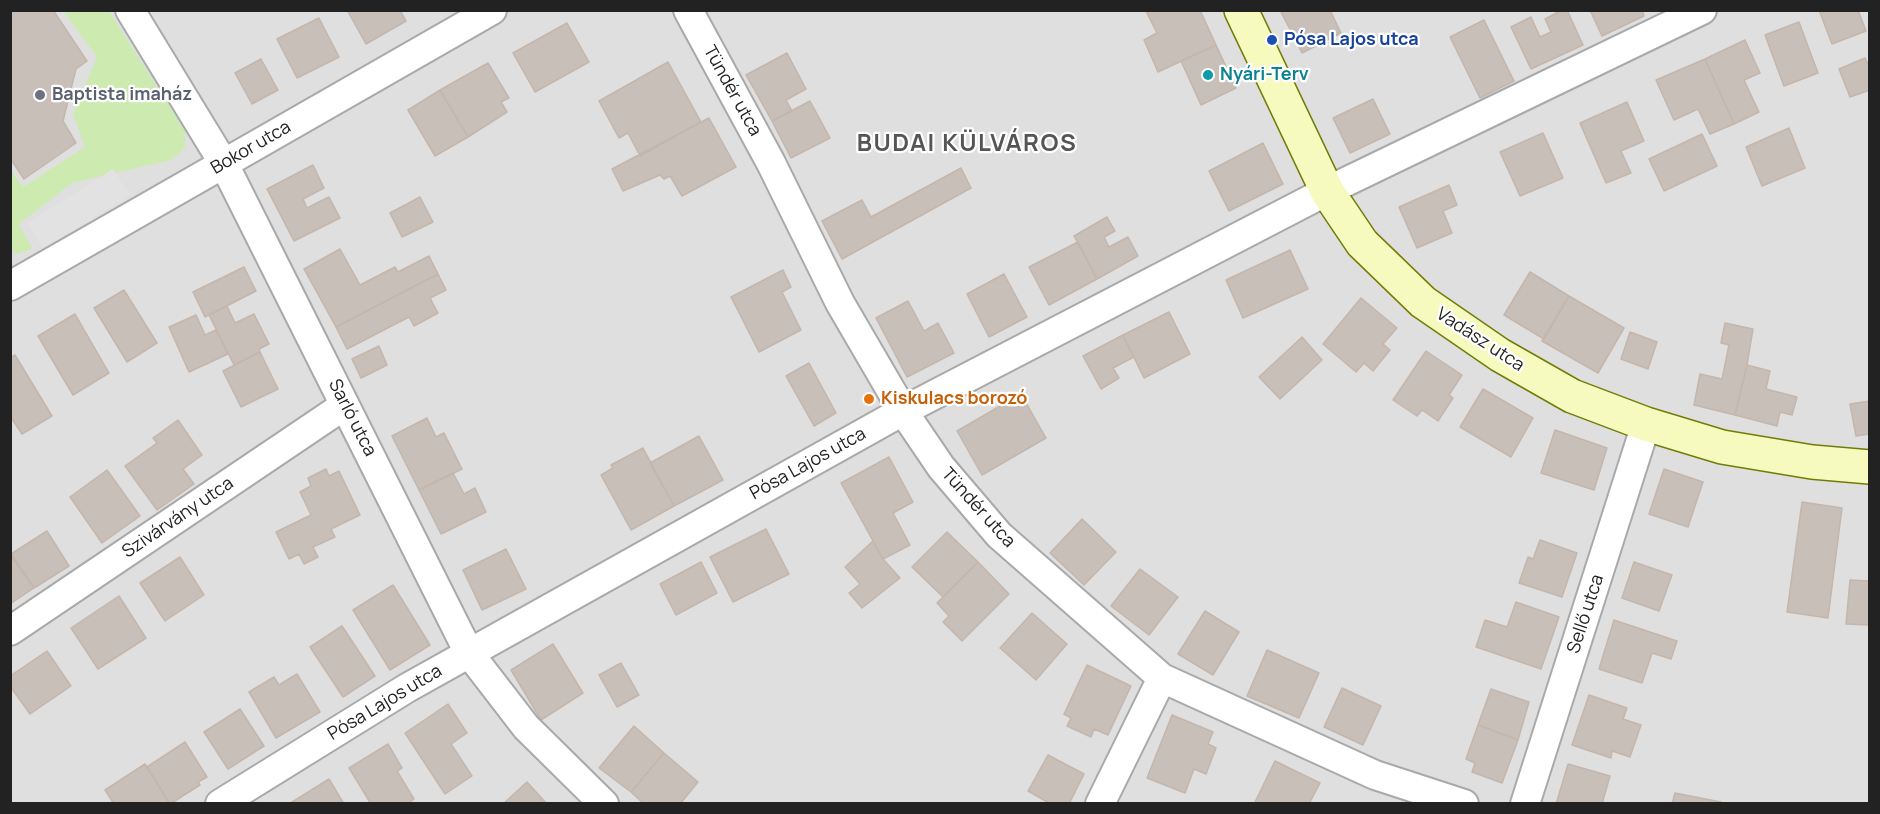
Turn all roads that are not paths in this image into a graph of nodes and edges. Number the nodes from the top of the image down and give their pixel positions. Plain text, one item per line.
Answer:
1 (130, 10) edge
2 (492, 10) edge
3 (688, 10) edge
4 (1241, 10) edge
5 (1702, 10) edge
6 (224, 164) junction
7 (1327, 191) junction
8 (10, 286) edge
9 (345, 405) junction
10 (903, 411) junction
11 (1647, 424) junction
12 (1869, 467) edge
13 (10, 631) edge
14 (469, 653) junction
15 (1162, 678) junction
16 (220, 804) edge
17 (603, 804) edge
18 (1100, 804) edge
19 (1464, 804) edge
20 (1525, 804) edge

1 - 6 street, Sarló utca
2 - 6 street, Bokor utca
3 - 10 street, Tündér utca
4 - 7 street, Vadász utca
5 - 7 street, Pósa Lajos utca
6 - 8 street, Bokor utca
6 - 9 street, Sarló utca
7 - 10 street, Pósa Lajos utca
7 - 11 street, Vadász utca
9 - 13 street, Szivárvány utca
9 - 14 street, Sarló utca
10 - 14 street, Pósa Lajos utca
10 - 15 street, Tündér utca
11 - 12 street, Vadász utca
11 - 20 street, Sellő utca
14 - 16 street, Pósa Lajos utca
14 - 17 street, Sarló utca
15 - 18 street
15 - 19 street, Tündér utca

